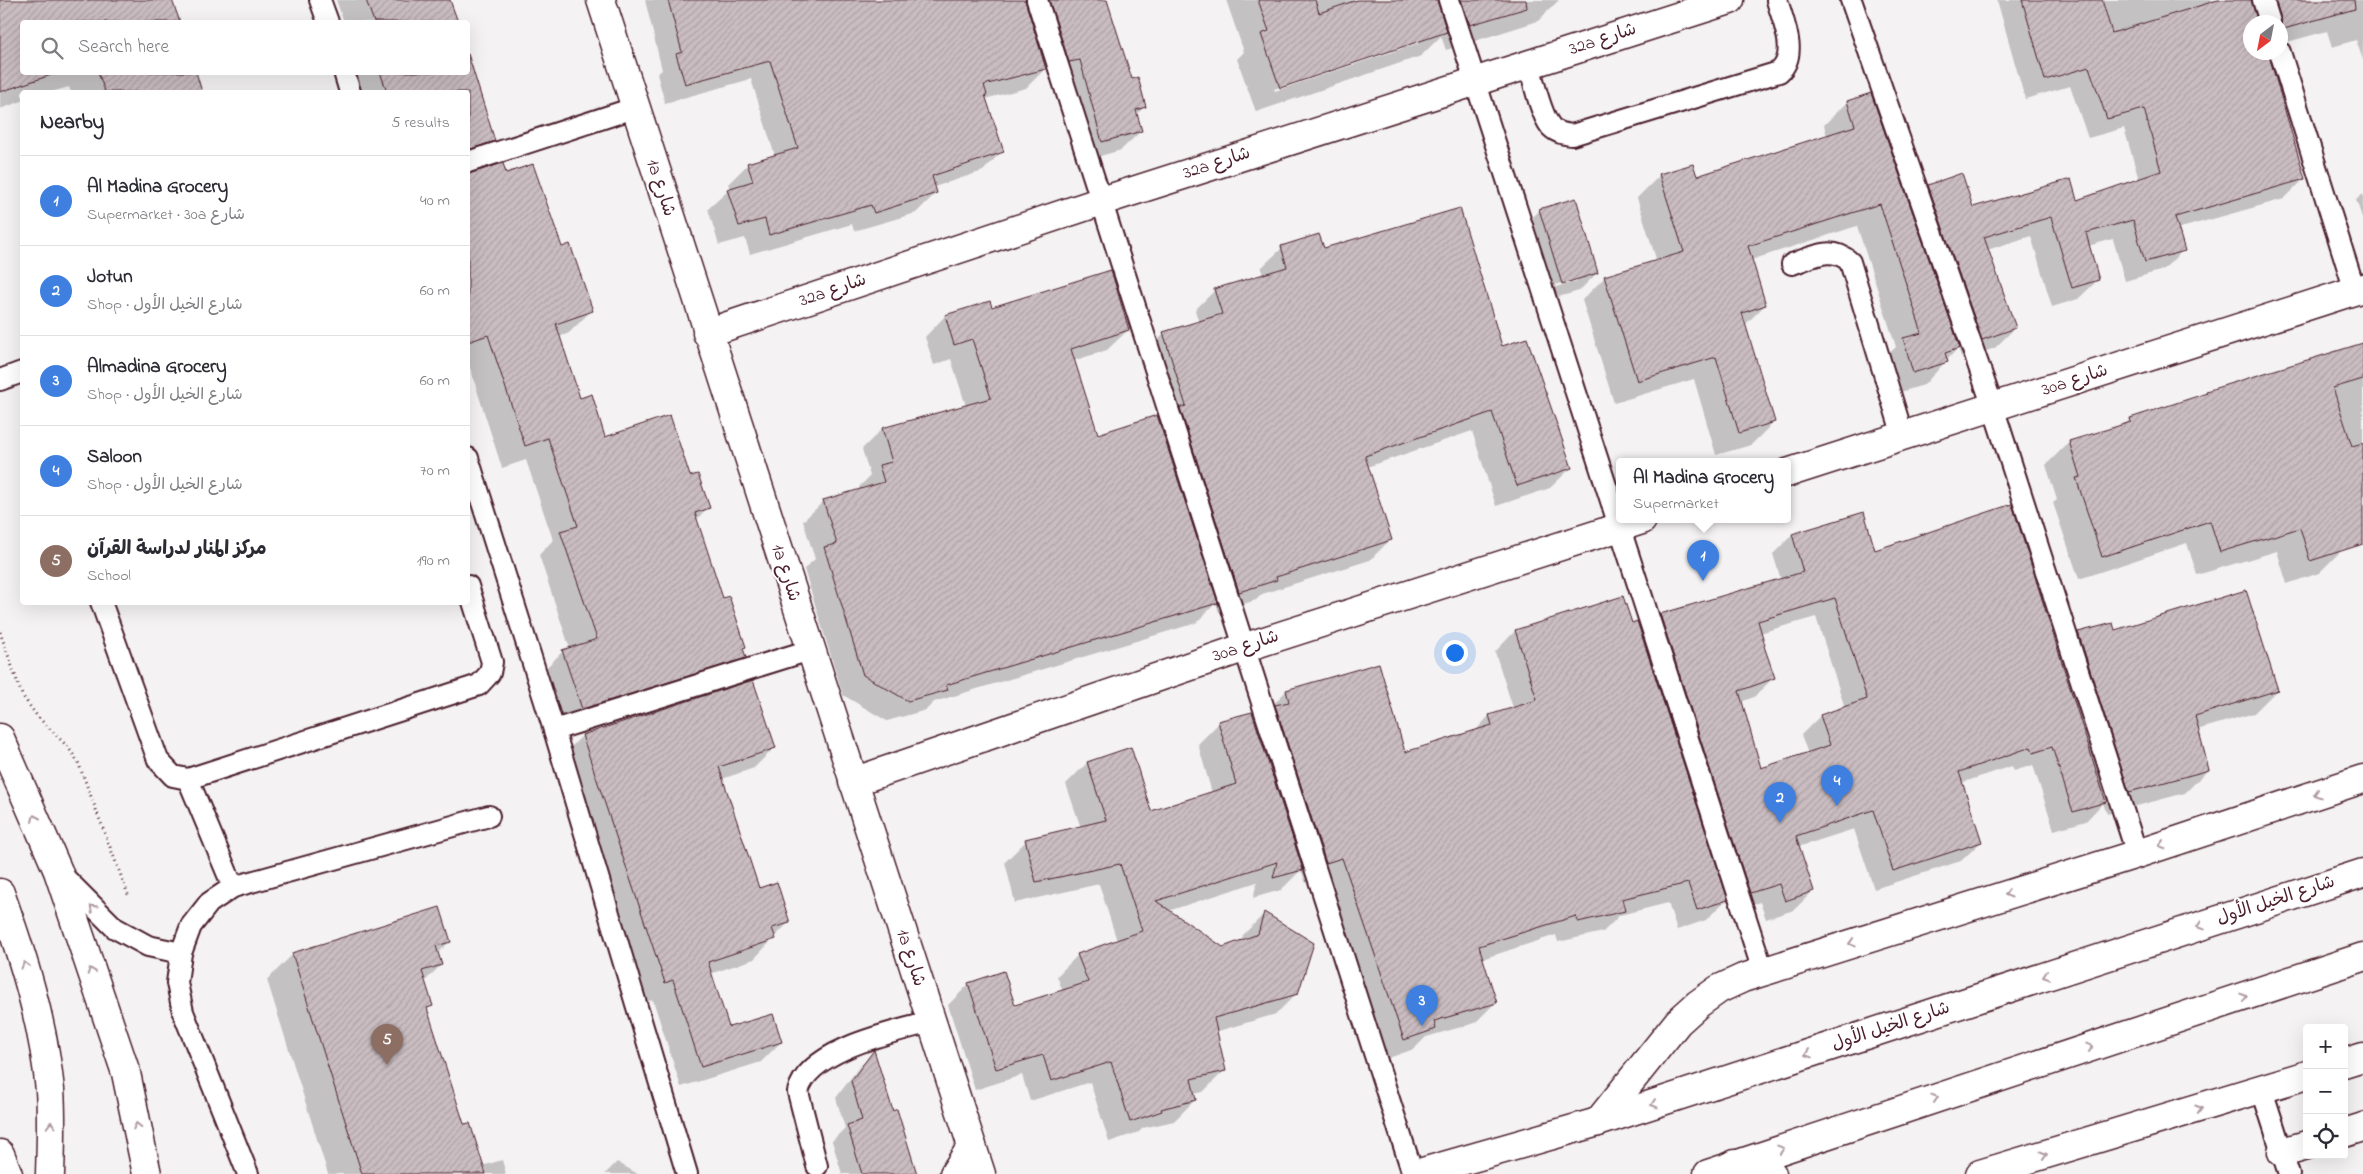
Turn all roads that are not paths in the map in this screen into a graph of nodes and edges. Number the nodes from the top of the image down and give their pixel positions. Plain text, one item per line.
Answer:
1 (320, 0) edge
2 (601, 0) edge
3 (1037, 0) edge
4 (1449, 0) edge
5 (1730, 0) edge
6 (1777, 0) edge
7 (1851, 0) edge
8 (2263, 0) edge
9 (2268, 15) edge
10 (327, 20) edge
11 (2283, 60) edge
12 (1528, 64) junction
13 (345, 75) edge
14 (1475, 81) junction
15 (349, 90) edge
16 (634, 108) junction
17 (470, 161) edge
18 (1102, 201) junction
19 (1792, 264) dead end
20 (2359, 290) edge
21 (707, 333) junction
22 (1993, 407) junction
23 (1903, 436) junction
24 (470, 464) edge
25 (1791, 472) edge
26 (1616, 480) edge
27 (1631, 523) edge
28 (470, 592) edge
29 (102, 605) edge
30 (1246, 647) junction
31 (810, 650) junction
32 (554, 730) junction
33 (0, 738) edge
34 (188, 779) junction
35 (2363, 779) edge
36 (853, 782) junction
37 (489, 816) dead end
38 (2137, 854) junction
39 (58, 871) junction
40 (2363, 873) edge
41 (233, 887) junction
42 (0, 893) edge
43 (181, 953) junction
44 (2363, 958) edge
45 (1763, 971) junction
46 (931, 1022) junction
47 (2363, 1057) edge
48 (2348, 1062) edge
49 (2303, 1076) edge
50 (2262, 1090) junction
51 (1598, 1122) junction
52 (2363, 1127) edge
53 (2348, 1132) edge
54 (972, 1146) junction
55 (0, 1154) edge
56 (2293, 1157) edge
57 (1735, 1164) junction
58 (817, 1166) dead end
59 (8, 1174) edge
60 (50, 1174) edge
61 (147, 1174) edge
62 (248, 1174) edge
63 (687, 1174) edge
64 (954, 1174) edge
65 (981, 1174) edge
66 (1415, 1174) edge
67 (1708, 1174) edge
68 (1772, 1174) edge
69 (1980, 1174) edge

1 - 10 lane
2 - 16 street, 1a شارع
3 - 18 lane
4 - 14 lane
5 - 12 street, 32a شارع
6 - 12 lane
7 - 22 lane
8 - 9 lane
11 - 20 lane
12 - 14 street, 32a شارع
13 - 15 lane
14 - 18 street, 32a شارع
14 - 26 lane
16 - 17 lane
16 - 21 street, 1a شارع
18 - 21 street, 32a شارع
18 - 30 lane
19 - 23 lane
20 - 22 street, 30a شارع
21 - 31 street, 1a شارع
22 - 23 street, 30a شارع
22 - 38 lane
23 - 25 street, 30a شارع
24 - 32 lane
27 - 30 street, 30a شارع
27 - 45 lane
28 - 34 lane
29 - 34 lane
30 - 36 street, 30a شارع
30 - 66 lane
31 - 32 lane
31 - 36 street, 1a شارع
32 - 63 lane
39 -> 33 street
34 - 41 lane
35 -> 38 street
36 - 46 street, 1a شارع
37 - 41 lane
38 -> 45 street
43 -> 39 lane
61 -> 39 street
40 -> 51 street, شارع الخيل الأول
41 - 43 lane
60 -> 42 street
43 - 62 lane
57 -> 44 street
45 - 51 street
46 - 54 street, 1a شارع
46 - 58 lane
47 - 48 street
49 - 50 street
50 - 56 lane
69 -> 50 street
51 - 66 street, شارع الخيل الأول
52 - 53 street
54 - 64 street
54 - 65 street, 1a شارع
55 - 59 street
57 - 67 street
57 - 68 street

